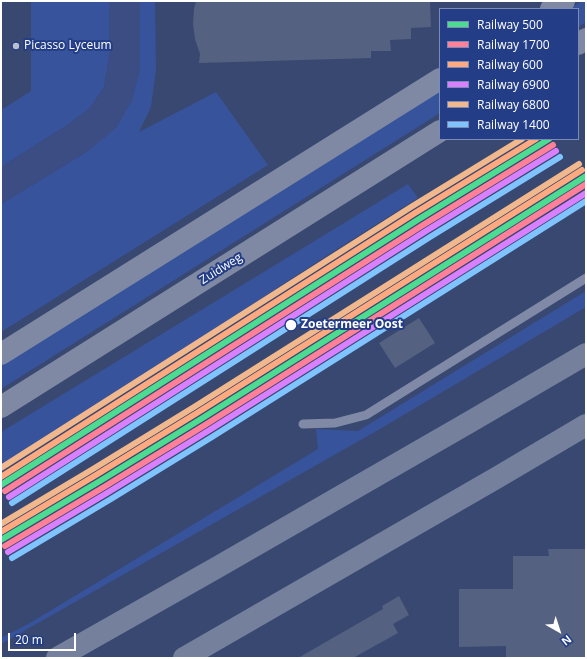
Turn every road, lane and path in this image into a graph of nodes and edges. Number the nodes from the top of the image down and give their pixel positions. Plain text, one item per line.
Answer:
1 (564, 1) edge
2 (553, 8) edge
3 (439, 80) edge
4 (439, 132) edge
5 (586, 278) edge
6 (1, 354) edge
7 (586, 354) edge
8 (1, 406) edge
9 (303, 424) dead end
10 (586, 425) edge
11 (57, 658) edge
12 (184, 658) edge

1 - 2 main road
3 - 6 main road
4 - 8 main road, Zuidweg
5 - 9 lane
7 - 11 highway
10 - 12 highway

